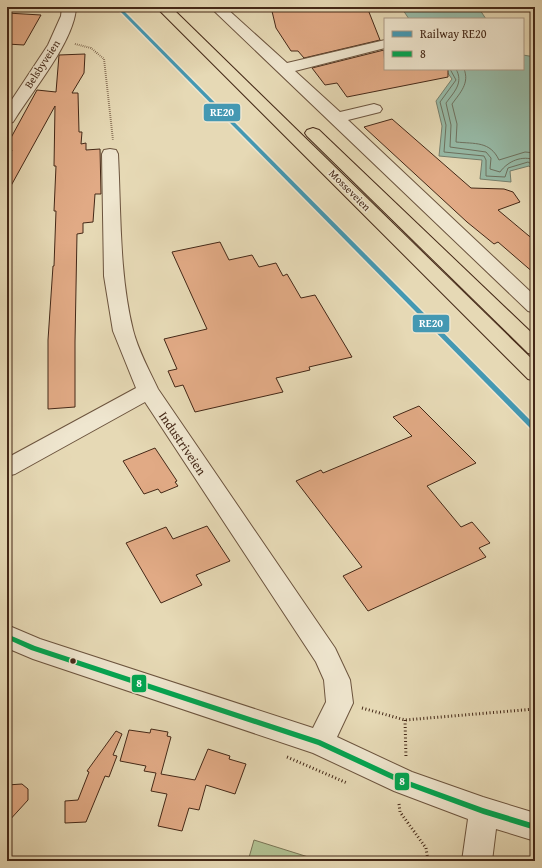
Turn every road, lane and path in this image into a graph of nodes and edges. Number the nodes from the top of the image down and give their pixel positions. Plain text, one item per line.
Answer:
1 (69, 7) edge
2 (163, 7) edge
3 (182, 7) edge
4 (216, 7) edge
5 (57, 42) junction
6 (383, 44) dead end
7 (283, 69) junction
8 (374, 109) dead end
9 (337, 118) junction
10 (7, 119) edge
11 (110, 154) joint
12 (535, 307) edge
13 (535, 348) edge
14 (535, 374) edge
15 (148, 391) junction
16 (7, 468) edge
17 (7, 636) edge
18 (340, 703) junction
19 (535, 709) edge
20 (405, 720) junction
21 (320, 743) junction
22 (406, 760) dead end
23 (399, 802) dead end
24 (482, 811) junction
25 (535, 827) edge
26 (428, 861) edge
27 (478, 861) edge

1 - 5 street, Belsbyveien
2 - 14 highway, Mosseveien
3 - 13 highway, Mosseveien
4 - 7 street
5 - 10 street, Belsbyveien
5 - 11 path
6 - 7 street
7 - 9 street
8 - 9 street
9 - 12 street
11 - 15 street, Industriveien
15 - 16 street
15 - 18 street, Industriveien
17 - 21 street
18 - 20 path
18 - 21 street
19 - 20 path
20 - 22 path
21 - 24 street
23 - 26 path
24 - 25 street
24 - 27 street

